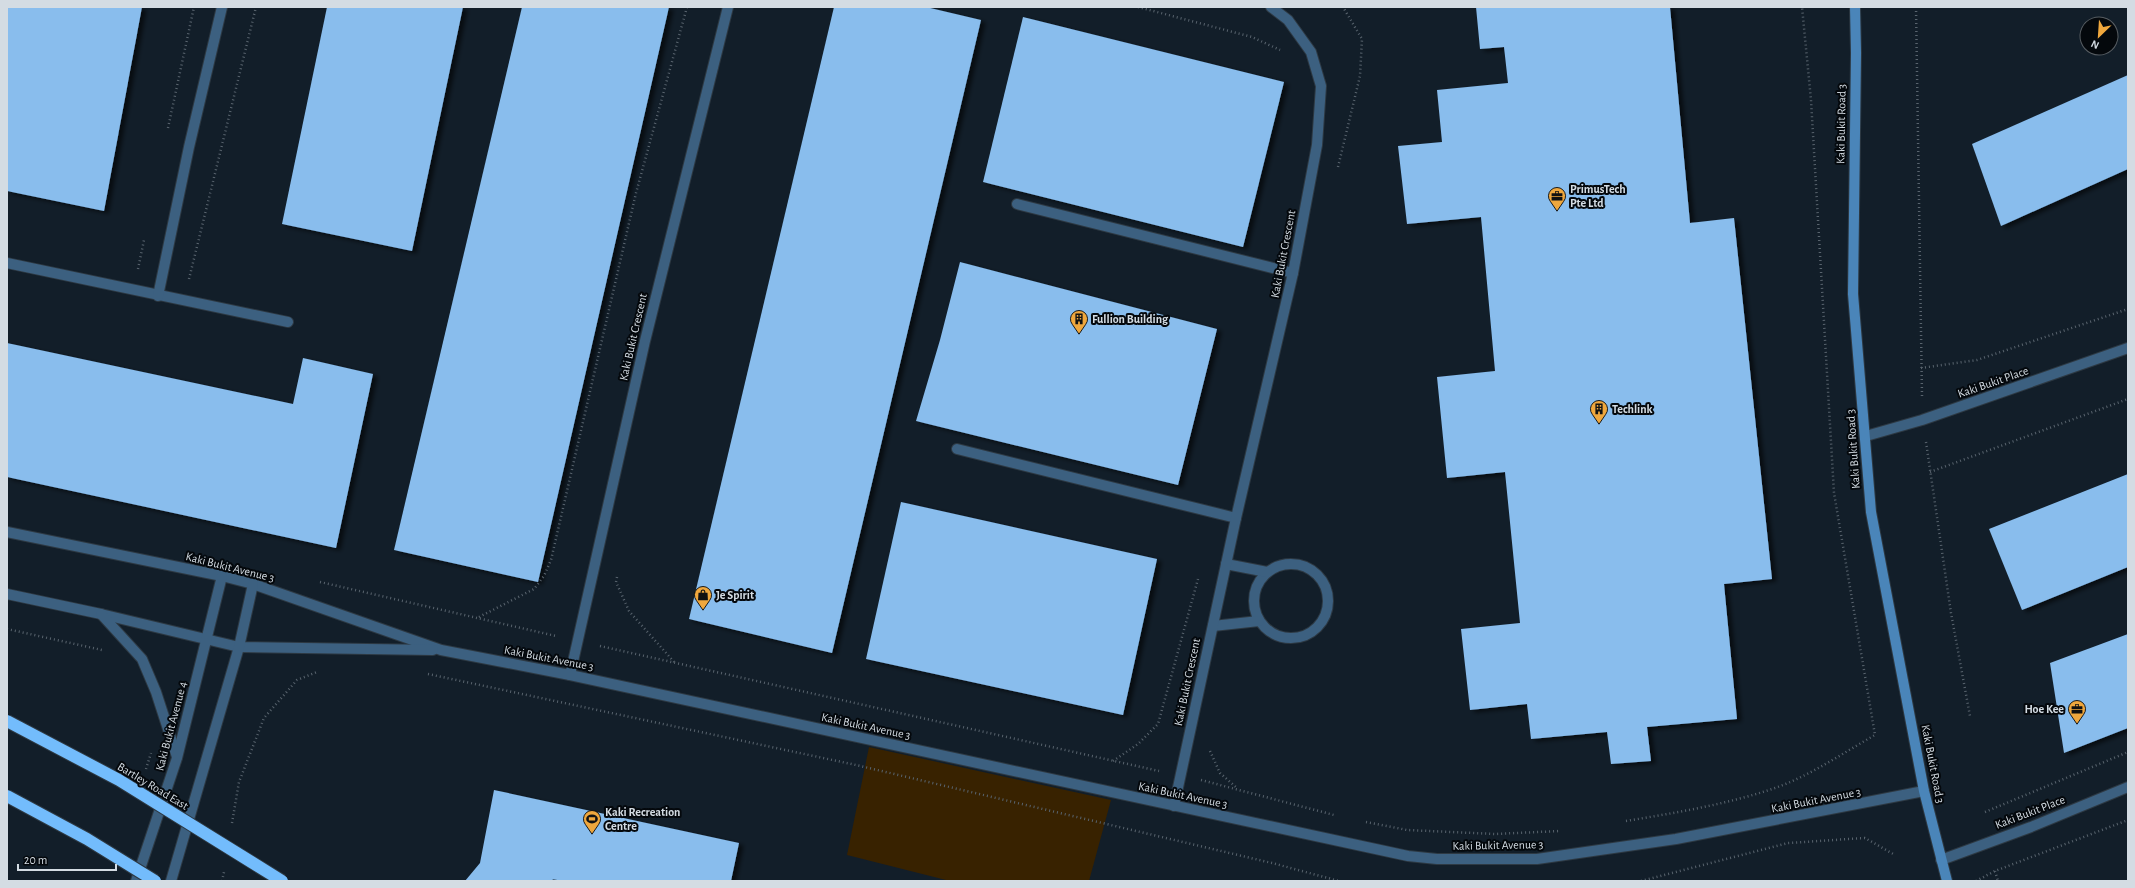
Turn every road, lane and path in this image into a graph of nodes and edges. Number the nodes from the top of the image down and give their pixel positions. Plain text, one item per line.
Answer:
1 (222, 7) edge
2 (256, 7) edge
3 (687, 7) edge
4 (728, 7) edge
5 (1138, 7) edge
6 (1271, 7) edge
7 (1802, 7) edge
8 (1855, 7) edge
9 (1916, 7) edge
10 (1284, 55) dead end
11 (1017, 204) dead end
12 (7, 263) edge
13 (1293, 273) junction
14 (189, 281) dead end
15 (158, 296) junction
16 (2128, 309) edge
17 (288, 322) dead end
18 (2128, 348) edge
19 (1921, 368) junction
20 (2128, 399) edge
21 (1922, 420) junction
22 (1866, 436) junction
23 (957, 449) dead end
24 (1930, 472) junction
25 (1236, 518) junction
26 (7, 532) edge
27 (1226, 564) junction
28 (1267, 572) junction
29 (1199, 573) dead end
30 (617, 575) dead end
31 (222, 576) junction
32 (318, 581) dead end
33 (253, 584) junction
34 (7, 594) edge
35 (101, 614) junction
36 (479, 618) junction
37 (1259, 621) junction
38 (1213, 626) junction
39 (7, 629) edge
40 (206, 639) junction
41 (578, 641) junction
42 (239, 647) junction
43 (441, 650) junction
44 (106, 651) dead end
45 (675, 663) junction
46 (324, 669) dead end
47 (422, 673) dead end
48 (570, 675) junction
49 (1970, 716) dead end
50 (7, 721) edge
51 (2128, 752) edge
52 (177, 758) junction
53 (1112, 761) junction
54 (1180, 775) junction
55 (2128, 787) edge
56 (1924, 791) junction
57 (7, 796) edge
58 (1174, 806) junction
59 (1985, 812) dead end
60 (1338, 816) dead end
61 (2128, 820) edge
62 (1361, 821) dead end
63 (1623, 822) dead end
64 (231, 828) dead end
65 (1562, 831) dead end
66 (1895, 855) dead end
67 (1941, 860) junction
68 (225, 866) dead end
69 (1995, 871) junction
70 (136, 881) edge
71 (155, 881) edge
72 (171, 881) edge
73 (222, 881) edge
74 (282, 881) edge
75 (1339, 881) edge
76 (1641, 881) edge
77 (1947, 881) edge
78 (1976, 881) edge
79 (1998, 881) edge

1 - 15 street
2 - 14 path
3 - 36 path
4 - 41 street, Kaki Bukit Crescent
5 - 10 path
6 - 13 street, Kaki Bukit Crescent
7 - 63 path
8 - 22 street, Kaki Bukit Road 3
9 - 19 path
11 - 13 street
12 - 15 street
13 - 25 street, Kaki Bukit Crescent
15 - 17 street
16 - 19 path
18 - 21 street, Kaki Bukit Place
19 - 21 path
20 - 24 path
21 - 22 street, Kaki Bukit Place
21 - 24 path
22 - 56 street, Kaki Bukit Road 3
23 - 25 street
24 - 49 path
25 - 27 street, Kaki Bukit Crescent
26 - 31 street, Kaki Bukit Avenue 3
27 - 28 street
27 - 38 street, Kaki Bukit Crescent
28 - 37 street
28 - 37 street
29 - 53 path
30 - 45 path
31 - 33 street, Kaki Bukit Avenue 3
31 - 40 street, Kaki Bukit Avenue 4
32 - 36 path
33 - 42 street
33 - 43 street, Kaki Bukit Avenue 3
34 - 35 street, Kaki Bukit Avenue 3
35 - 40 street, Kaki Bukit Avenue 3
35 - 52 street
36 - 41 path
37 - 38 street
38 - 54 street, Kaki Bukit Crescent
39 - 44 path
40 - 42 street, Kaki Bukit Avenue 3
40 - 52 street, Kaki Bukit Avenue 4
41 - 45 path
41 - 48 street, Kaki Bukit Crescent
42 - 43 street, Kaki Bukit Avenue 3
42 - 72 street
43 - 48 street, Kaki Bukit Avenue 3
45 - 53 path
46 - 64 path
47 - 75 path
48 - 58 street, Kaki Bukit Avenue 3
50 - 74 highway, Bartley Road East, bridge
51 - 59 path
52 - 70 street, Kaki Bukit Avenue 4
53 - 54 path
54 - 58 street, Kaki Bukit Crescent
54 - 60 path
55 - 67 street, Kaki Bukit Place
56 - 58 street, Kaki Bukit Avenue 3
56 - 67 street, Kaki Bukit Road 3
57 - 71 highway, bridge
61 - 69 path
62 - 65 path
66 - 76 path
67 - 77 street, Kaki Bukit Road 3
68 - 73 path
69 - 78 path
69 - 79 path

